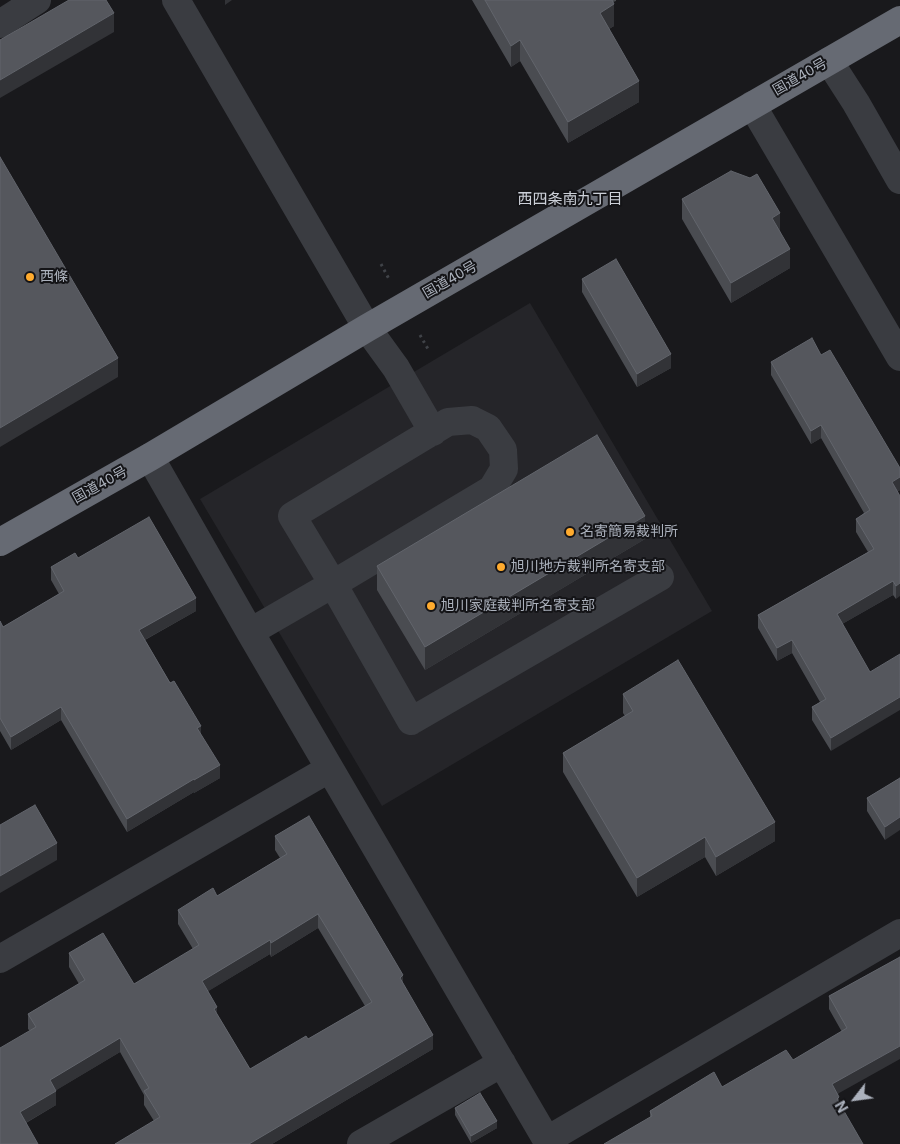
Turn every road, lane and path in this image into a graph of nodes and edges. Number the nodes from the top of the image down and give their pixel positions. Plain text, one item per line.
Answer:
1 (37, 0) edge
2 (176, 0) edge
3 (900, 20) edge
4 (0, 24) edge
5 (829, 60) junction
6 (752, 105) junction
7 (900, 180) edge
8 (368, 328) junction
9 (900, 358) edge
10 (433, 432) junction
11 (150, 457) junction
12 (0, 542) edge
13 (660, 577) dead end
14 (333, 584) junction
15 (250, 632) junction
16 (330, 769) junction
17 (900, 933) edge
18 (0, 959) edge
19 (502, 1063) junction
20 (548, 1142) edge
21 (361, 1144) edge

1 - 4 street
2 - 8 street
3 - 5 highway, 国道40号
5 - 6 highway, 国道40号
5 - 7 street
6 - 8 highway, 国道40号
6 - 9 street
8 - 10 street
8 - 11 highway, 国道40号
10 - 14 street
10 - 14 street
11 - 12 highway, 国道40号
11 - 15 street
13 - 14 street
14 - 15 street
15 - 16 street
16 - 18 street
16 - 19 street
17 - 20 street
19 - 20 street
19 - 21 street

